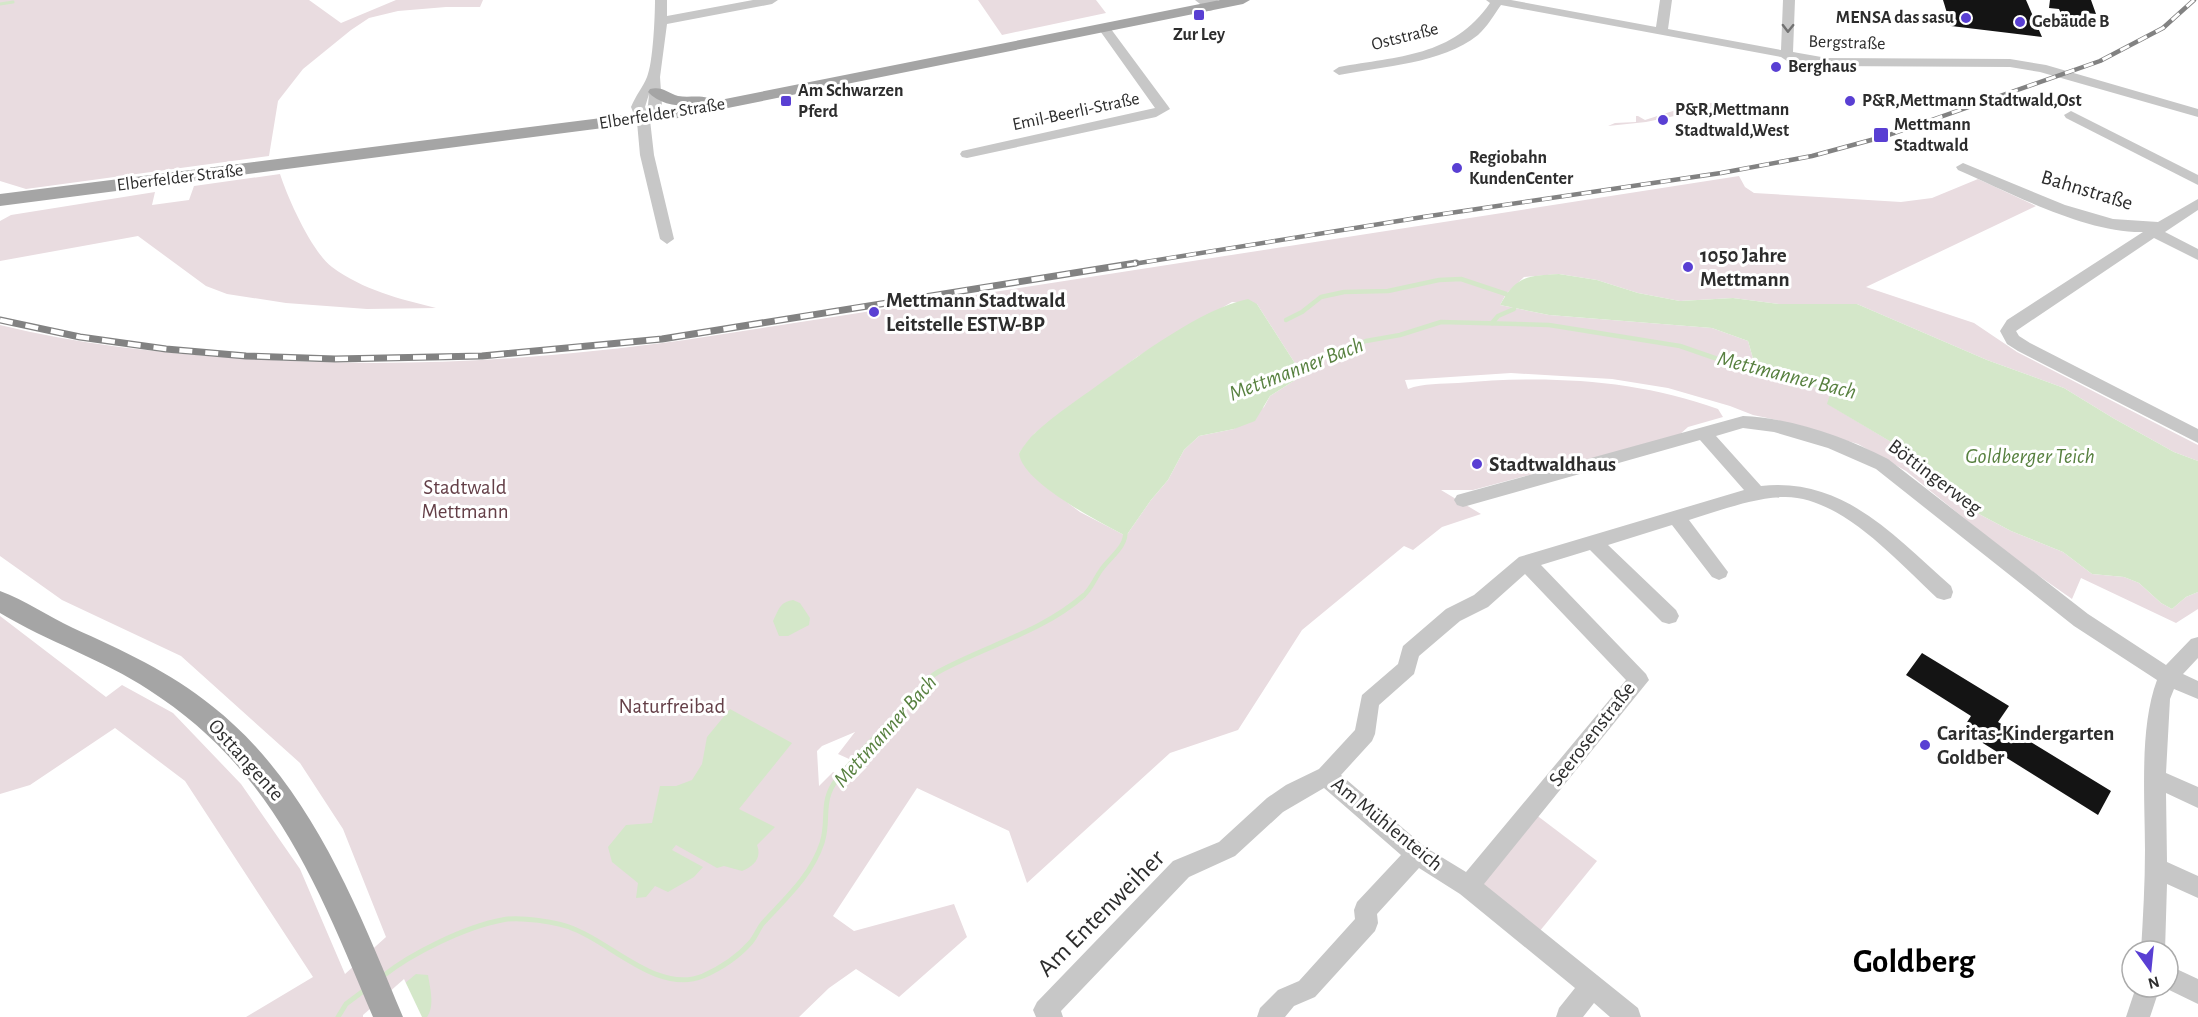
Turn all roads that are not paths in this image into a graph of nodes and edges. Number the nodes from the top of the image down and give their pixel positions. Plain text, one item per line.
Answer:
1 (661, 0) edge
2 (772, 0) edge
3 (1243, 0) edge
4 (1666, 0) edge
5 (1789, 0) edge
6 (1495, 1) edge
7 (1207, 2) edge
8 (661, 21) junction
9 (1104, 28) junction
10 (1662, 31) junction
11 (1787, 57) junction
12 (1340, 71) dead end
13 (655, 84) junction
14 (730, 104) junction
15 (2198, 113) edge
16 (2071, 115) dead end
17 (644, 119) junction
18 (967, 154) dead end
19 (1963, 167) dead end
20 (2198, 181) edge
21 (75, 192) junction
22 (0, 200) edge
23 (2198, 203) edge
24 (0, 209) edge
25 (2158, 229) junction
26 (667, 239) dead end
27 (2198, 255) edge
28 (1704, 433) junction
29 (2198, 437) edge
30 (1756, 493) junction
31 (1463, 500) dead end
32 (1676, 517) junction
33 (1593, 542) junction
34 (1526, 562) junction
35 (1719, 572) dead end
36 (1944, 592) dead end
37 (0, 601) edge
38 (1669, 616) dead end
39 (2198, 645) edge
40 (2168, 678) junction
41 (2198, 690) edge
42 (1326, 776) junction
43 (2155, 778) junction
44 (2198, 798) edge
45 (1417, 854) junction
46 (2156, 868) junction
47 (1468, 886) junction
48 (2198, 887) edge
49 (2153, 939) edge
50 (2180, 983) edge
51 (1592, 986) junction
52 (2198, 992) edge
53 (2144, 999) edge
54 (388, 1017) edge
55 (1051, 1017) edge
56 (1269, 1017) edge
57 (1568, 1017) edge
58 (1629, 1017) edge
59 (2138, 1017) edge

1 - 8 street
2 - 8 street
3 - 7 main road, Elberfelder Straße
4 - 10 street
5 -> 11 street
6 - 10 street, Bergstraße
6 - 12 street, Oststraße
7 - 9 main road, Elberfelder Straße
8 - 13 street
9 - 14 main road, Elberfelder Straße
9 - 18 street, Emil-Beerli-Straße
10 - 11 street, Bergstraße
11 - 15 street, Bergstraße
13 - 14 main road
13 - 17 street
14 - 17 main road, Elberfelder Straße
16 - 20 street
17 - 21 main road, Elberfelder Straße
17 - 26 street
19 - 25 street, Bahnstraße
21 - 22 main road, Elberfelder Straße
21 - 24 main road, Elberfelder Straße
23 - 25 street
25 - 27 street
25 - 29 street
28 - 30 street
28 - 31 street, Böttingerweg
28 - 40 street, Böttingerweg
30 - 32 street, Am Mühlenteich
30 - 36 street, Am Mühlenteich
32 - 33 street, Am Mühlenteich
32 - 35 street
33 - 34 street, Am Mühlenteich
33 - 38 street
34 - 42 street, Am Mühlenteich
34 - 47 street, Seerosenstraße
37 - 54 main road, Osttangente
39 - 40 street
40 - 41 street, Böttingerweg
40 - 43 street
42 - 45 street, Am Mühlenteich
42 - 55 street, Am Entenweiher
43 - 44 street
43 - 46 street
45 - 47 street, Am Mühlenteich
45 - 56 street
46 - 48 street
46 - 49 street
47 - 51 street, Am Mühlenteich
50 - 52 street
51 - 57 street
51 - 58 street, Am Mühlenteich
53 - 59 street

